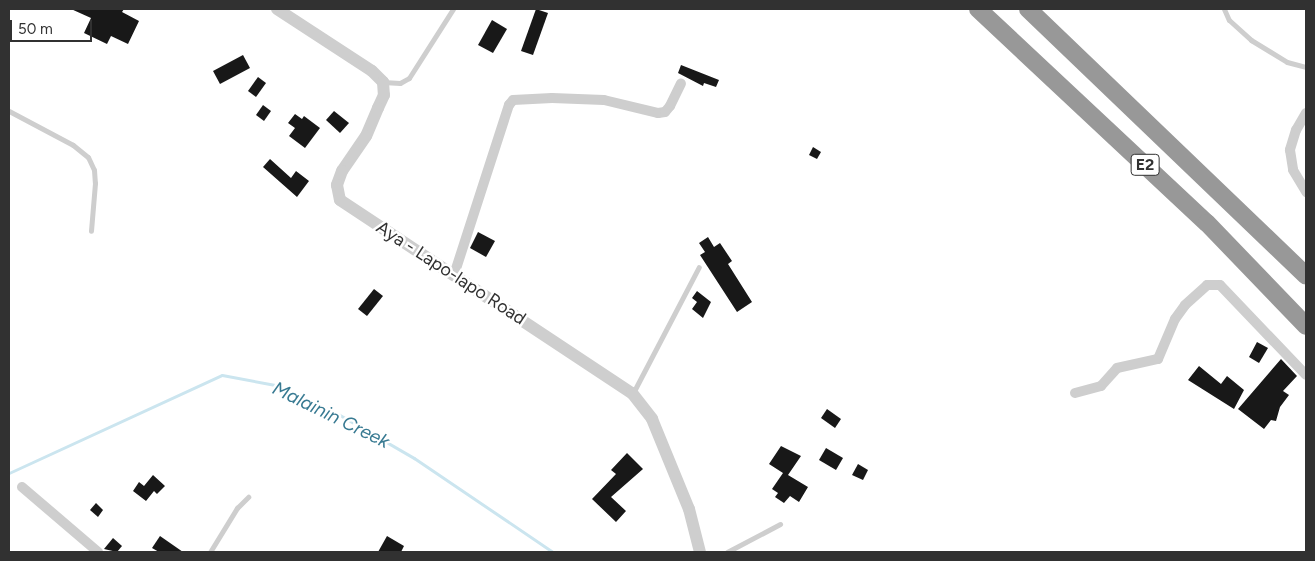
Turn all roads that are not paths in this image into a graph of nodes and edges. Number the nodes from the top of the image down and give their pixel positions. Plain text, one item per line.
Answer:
1 (277, 9) edge
2 (453, 9) edge
3 (978, 9) edge
4 (1028, 9) edge
5 (1224, 9) edge
6 (291, 12) edge
7 (1306, 67) edge
8 (383, 82) junction
9 (681, 83) dead end
10 (9, 111) edge
11 (1306, 112) edge
12 (1306, 192) edge
13 (91, 231) dead end
14 (699, 267) dead end
15 (454, 275) junction
16 (1306, 276) edge
17 (1306, 326) edge
18 (1306, 375) edge
19 (632, 393) junction
20 (1075, 393) dead end
21 (22, 487) dead end
22 (248, 497) dead end
23 (780, 524) dead end
24 (98, 552) edge
25 (210, 552) edge
26 (700, 552) edge
27 (727, 552) edge

1 - 6 street
2 - 8 lane
3 - 17 highway, E2
4 - 16 highway, E2
5 - 7 lane
6 - 8 street
8 - 15 street, Aya - Lapo-lapo Road
9 - 15 street
10 - 13 lane
11 - 12 street
14 - 19 lane
15 - 19 street, Aya - Lapo-lapo Road
18 - 20 street
19 - 26 street, Aya - Lapo-lapo Road
21 - 24 street
22 - 25 lane
23 - 27 lane

